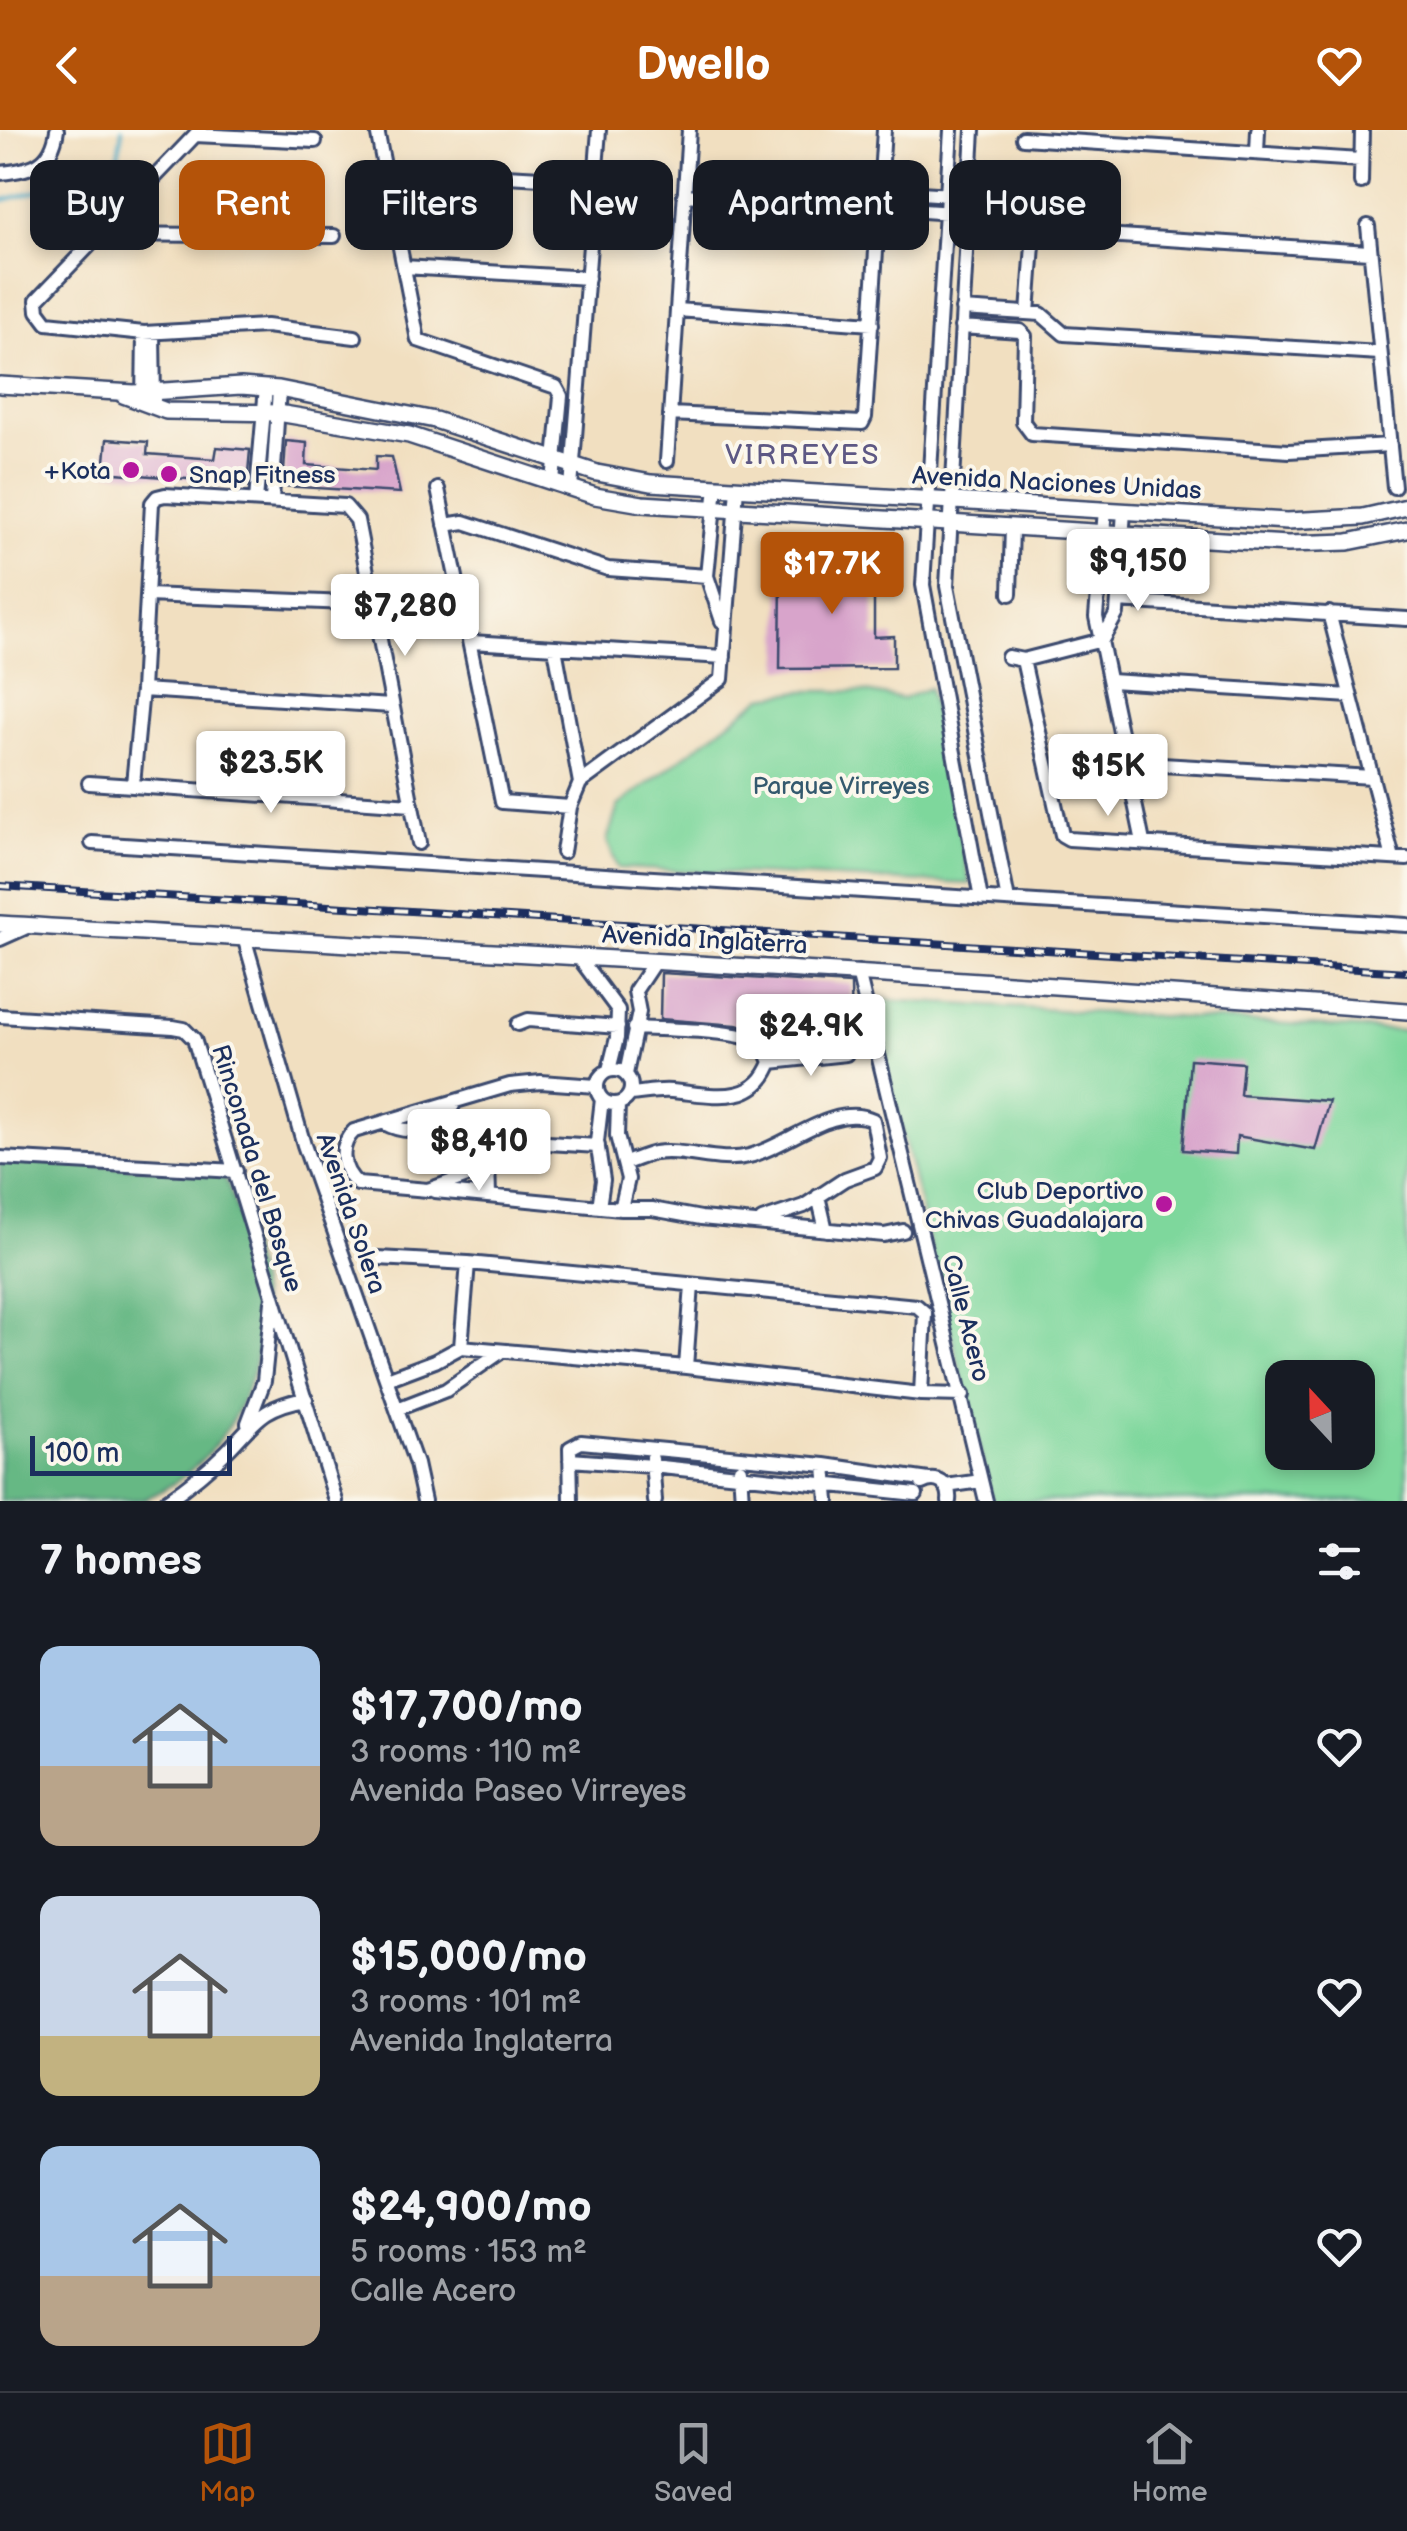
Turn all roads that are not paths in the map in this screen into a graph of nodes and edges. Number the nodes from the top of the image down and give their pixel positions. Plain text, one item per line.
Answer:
1 (56, 130) edge
2 (377, 130) edge
3 (599, 130) edge
4 (688, 130) edge
5 (884, 130) edge
6 (952, 130) edge
7 (973, 130) edge
8 (1144, 130) edge
9 (1258, 130) edge
10 (1362, 130) edge
11 (198, 132) edge
12 (1043, 135) edge
13 (1022, 138) dead end
14 (315, 142) dead end
15 (1143, 146) junction
16 (1257, 153) junction
17 (382, 160) edge
18 (597, 160) edge
19 (882, 160) edge
20 (951, 160) edge
21 (971, 160) edge
22 (1360, 160) junction
23 (0, 173) edge
24 (159, 173) edge
25 (1361, 182) dead end
26 (929, 194) edge
27 (684, 195) junction
28 (949, 195) joint
29 (693, 196) edge
30 (929, 212) edge
31 (948, 213) junction
32 (1368, 226) dead end
33 (159, 234) edge
34 (334, 236) dead end
35 (1121, 236) edge
36 (86, 250) edge
37 (401, 250) edge
38 (590, 250) edge
39 (877, 250) edge
40 (966, 250) edge
41 (1033, 250) edge
42 (1370, 252) junction
43 (404, 266) junction
44 (588, 278) junction
45 (677, 310) junction
46 (1028, 313) junction
47 (961, 319) junction
48 (872, 324) junction
49 (148, 333) junction
50 (355, 337) dead end
51 (1380, 353) junction
52 (0, 385) edge
53 (273, 388) junction
54 (149, 399) junction
55 (271, 412) junction
56 (670, 414) junction
57 (414, 415) junction
58 (409, 435) junction
59 (1390, 445) junction
60 (557, 460) junction
61 (667, 461) dead end
62 (575, 466) junction
63 (554, 482) junction
64 (716, 486) junction
65 (1394, 487) dead end
66 (438, 488) dead end
67 (571, 488) junction
68 (737, 488) junction
69 (928, 499) junction
70 (256, 500) junction
71 (272, 500) junction
72 (950, 501) junction
73 (714, 508) junction
74 (1402, 508) edge
75 (734, 510) junction
76 (1105, 510) junction
77 (1124, 511) junction
78 (926, 522) junction
79 (949, 523) junction
80 (445, 525) junction
81 (1012, 527) junction
82 (1405, 531) edge
83 (1104, 533) junction
84 (1122, 534) junction
85 (707, 576) junction
86 (1010, 594) dead end
87 (146, 596) junction
88 (1118, 601) junction
89 (373, 604) junction
90 (1328, 613) junction
91 (1407, 619) edge
92 (726, 632) junction
93 (1102, 640) junction
94 (471, 642) junction
95 (555, 648) junction
96 (724, 657) junction
97 (1110, 681) junction
98 (142, 690) junction
99 (1350, 696) junction
100 (392, 706) junction
101 (972, 718) junction
102 (947, 723) junction
103 (1127, 763) junction
104 (1372, 777) junction
105 (88, 783) dead end
106 (580, 783) junction
107 (132, 784) junction
108 (412, 806) junction
109 (570, 807) junction
110 (1143, 842) junction
111 (92, 843) dead end
112 (420, 843) dead end
113 (563, 852) dead end
114 (1400, 859) edge
115 (981, 898) junction
116 (1008, 900) junction
117 (0, 924) edge
118 (1407, 925) edge
119 (29, 926) junction
120 (244, 937) junction
121 (0, 939) edge
122 (580, 959) junction
123 (655, 961) junction
124 (858, 972) junction
125 (635, 990) junction
126 (606, 992) junction
127 (1407, 1011) edge
128 (0, 1016) edge
129 (518, 1024) dead end
130 (618, 1027) junction
131 (634, 1028) junction
132 (846, 1054) dead end
133 (771, 1062) junction
134 (608, 1070) junction
135 (626, 1074) junction
136 (599, 1092) junction
137 (630, 1094) junction
138 (618, 1104) junction
139 (598, 1146) junction
140 (0, 1158) edge
141 (488, 1161) junction
142 (625, 1164) junction
143 (236, 1171) junction
144 (428, 1190) junction
145 (489, 1196) junction
146 (818, 1196) junction
147 (599, 1207) junction
148 (621, 1209) junction
149 (756, 1223) junction
150 (826, 1230) junction
151 (903, 1231) dead end
152 (378, 1258) dead end
153 (468, 1263) junction
154 (692, 1285) junction
155 (271, 1286) junction
156 (461, 1347) junction
157 (499, 1353) junction
158 (686, 1367) junction
159 (386, 1379) junction
160 (921, 1394) junction
161 (963, 1395) junction
162 (306, 1399) junction
163 (397, 1409) junction
164 (247, 1426) junction
165 (652, 1448) junction
166 (740, 1456) junction
167 (570, 1460) junction
168 (825, 1465) junction
169 (652, 1466) junction
170 (740, 1475) junction
171 (929, 1480) junction
172 (981, 1481) junction
173 (827, 1486) junction
174 (946, 1486) junction
175 (185, 1496) edge
176 (916, 1497) edge
177 (166, 1501) edge
178 (336, 1501) edge
179 (424, 1501) edge
180 (571, 1501) edge
181 (655, 1501) edge
182 (742, 1501) edge
183 (828, 1501) edge
184 (949, 1501) edge
185 (986, 1501) edge

1 - 23 street
2 - 17 street
3 - 18 street
4 - 27 street
5 - 19 street
6 - 20 street
7 - 21 street
8 - 15 street
9 - 16 street
10 - 22 street
11 - 14 street
11 - 24 street
12 - 13 street
12 - 15 street
15 - 16 street
16 - 22 street
22 - 25 street
26 - 28 street
27 - 29 street
27 - 45 street
28 - 31 street
30 - 31 street
31 - 69 street
32 - 42 street
33 - 34 street
35 - 42 street
36 - 49 street
37 - 43 street
38 - 44 street
39 - 48 street
40 - 47 street
41 - 46 street
42 - 51 street
43 - 44 street
43 - 60 street
44 - 62 street
45 - 48 street
45 - 56 street
46 - 47 street
46 - 51 street
47 - 59 street
47 - 72 street
48 - 56 street
49 - 50 street
49 - 54 street
51 - 59 street
52 - 54 street, Avenida Naciones Unidas
53 - 54 street, Avenida Naciones Unidas
53 - 55 street
53 - 57 street, Avenida Naciones Unidas
54 - 55 street, Avenida Naciones Unidas
55 - 58 street, Avenida Naciones Unidas
55 - 70 street
55 - 71 street
56 - 61 street
57 - 58 street
57 - 60 street, Avenida Naciones Unidas
58 - 63 street, Avenida Naciones Unidas
59 - 65 street
60 - 62 street, Avenida Naciones Unidas
60 - 63 street
62 - 64 street, Avenida Naciones Unidas
62 - 67 street
63 - 67 street, Avenida Naciones Unidas
64 - 68 street, Avenida Naciones Unidas
64 - 73 street
66 - 80 street
67 - 73 street, Avenida Naciones Unidas
68 - 69 street, Avenida Naciones Unidas
68 - 75 street
69 - 72 street, Avenida Naciones Unidas
69 - 78 street
70 - 71 street
70 - 87 street
71 - 89 street
72 - 76 street, Avenida Naciones Unidas
72 - 79 street
73 - 75 street, Avenida Naciones Unidas
73 - 85 street
74 - 77 street, Avenida Naciones Unidas
74 - 82 street
75 - 78 street, Avenida Naciones Unidas
75 - 92 street
76 - 77 street, Avenida Naciones Unidas
76 - 83 street
77 - 84 street
78 - 79 street, Avenida Naciones Unidas
78 - 102 street
79 - 81 street, Avenida Naciones Unidas
79 - 101 street
80 - 85 street
80 - 94 street
81 - 83 street, Avenida Naciones Unidas
81 - 86 street
82 - 84 street, Avenida Naciones Unidas
83 - 84 street, Avenida Naciones Unidas
83 - 93 street
84 - 88 street
85 - 92 street
87 - 89 street
87 - 98 street
88 - 90 street
88 - 93 street
89 - 100 street
90 - 91 street
90 - 99 street
92 - 96 street
93 - 97 street
93 - 110 street
94 - 95 street
94 - 109 street
95 - 96 street
95 - 106 street
96 - 106 street
97 - 99 street
97 - 103 street
98 - 100 street
98 - 107 street
99 - 104 street
100 - 108 street
101 - 102 street
101 - 116 street
102 - 115 street
103 - 104 street
103 - 110 street
104 - 114 street
105 - 107 street
106 - 109 street
107 - 108 street
108 - 112 street
109 - 113 street
110 - 114 street
111 - 115 street
115 - 116 street
116 - 118 street
117 - 119 street, Avenida Inglaterra
119 - 120 street, Avenida Inglaterra
119 - 121 street
120 - 122 street, Avenida Inglaterra
120 - 159 street, Avenida Solera
122 - 123 street, Avenida Inglaterra
122 - 126 street
123 - 124 street, Avenida Inglaterra
123 - 125 street
124 - 127 street, Avenida Inglaterra
124 - 161 street, Calle Acero
125 - 126 street
125 - 131 street
126 - 130 street
128 - 143 street, Rinconada del Bosque
129 - 130 street
130 - 134 street
131 - 133 street
131 - 135 street
132 - 133 street
133 - 137 street
134 - 135 street
134 - 136 street
135 - 137 street
136 - 138 street
136 - 139 street
136 - 144 street
137 - 138 street
138 - 142 street
139 - 141 street
139 - 147 street
140 - 143 street
141 - 144 street
141 - 145 street
142 - 146 street
142 - 148 street
143 - 155 street, Rinconada del Bosque
144 - 145 street
145 - 147 street
146 - 149 street
146 - 150 street
147 - 148 street
148 - 149 street
149 - 150 street
150 - 151 street
152 - 153 street
153 - 154 street
153 - 156 street
154 - 158 street
154 - 160 street
155 - 162 street, Rinconada del Bosque
155 - 164 street
156 - 157 street
156 - 159 street
157 - 158 street
157 - 163 street
158 - 160 street
159 - 163 street, Avenida Solera
160 - 161 street
161 - 172 street, Calle Acero
162 - 164 street
162 - 178 street, Rinconada del Bosque
163 - 179 street, Avenida Solera
164 - 175 street
165 - 166 street
165 - 167 street
165 - 169 street
166 - 168 street
166 - 170 street
167 - 169 street
167 - 180 street
168 - 171 street
168 - 173 street
169 - 170 street
169 - 181 street
170 - 173 street
170 - 182 street
171 - 174 street
171 - 176 street
172 - 174 street
172 - 185 street, Calle Acero
173 - 176 street
173 - 183 street
174 - 184 street
175 - 177 street

